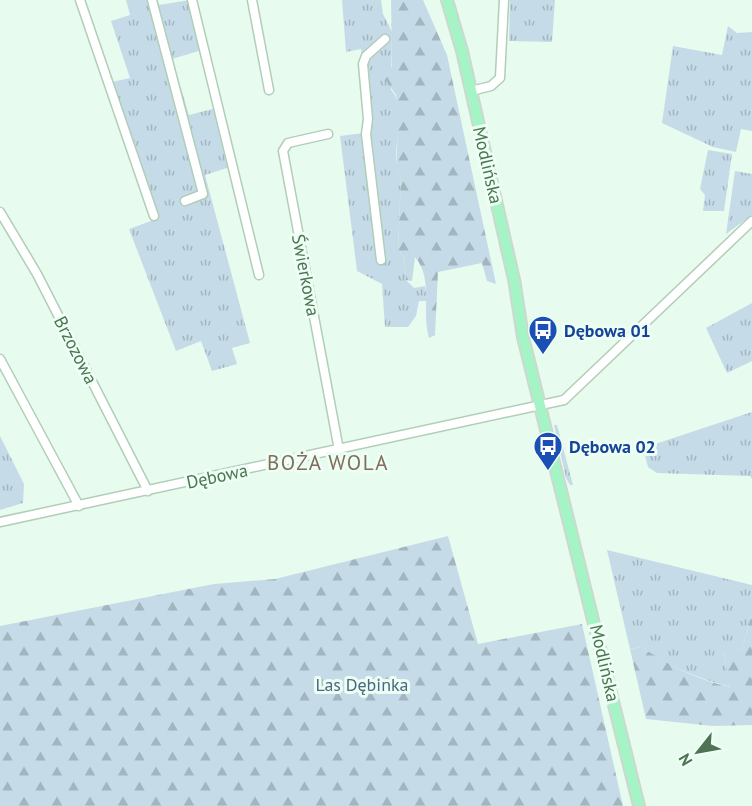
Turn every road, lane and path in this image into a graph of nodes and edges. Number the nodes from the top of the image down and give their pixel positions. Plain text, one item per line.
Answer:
1 (80, 0) edge
2 (152, 0) edge
3 (192, 0) edge
4 (252, 0) edge
5 (447, 0) edge
6 (454, 0) edge
7 (504, 0) edge
8 (385, 39) dead end
9 (462, 51) junction
10 (269, 90) dead end
11 (471, 91) junction
12 (328, 134) dead end
13 (185, 201) dead end
14 (0, 212) edge
15 (154, 216) dead end
16 (752, 221) edge
17 (381, 260) dead end
18 (259, 275) dead end
19 (0, 359) edge
20 (543, 405) junction
21 (339, 450) junction
22 (148, 491) junction
23 (79, 506) junction
24 (0, 522) edge
25 (639, 806) edge

1 - 15 street
2 - 13 street
3 - 18 street
4 - 10 street
5 - 9 main road, Modlińska
6 - 9 main road, Modlińska
7 - 11 street
8 - 17 street
9 - 11 main road, Modlińska
11 - 20 main road, Modlińska
12 - 21 street, Świerkowa
14 - 22 street, Brzozowa
16 - 20 street, Dębowa
19 - 23 street
20 - 21 street, Dębowa
20 - 25 main road, Modlińska
21 - 22 street, Dębowa
22 - 23 street, Dębowa
23 - 24 street, Dębowa

